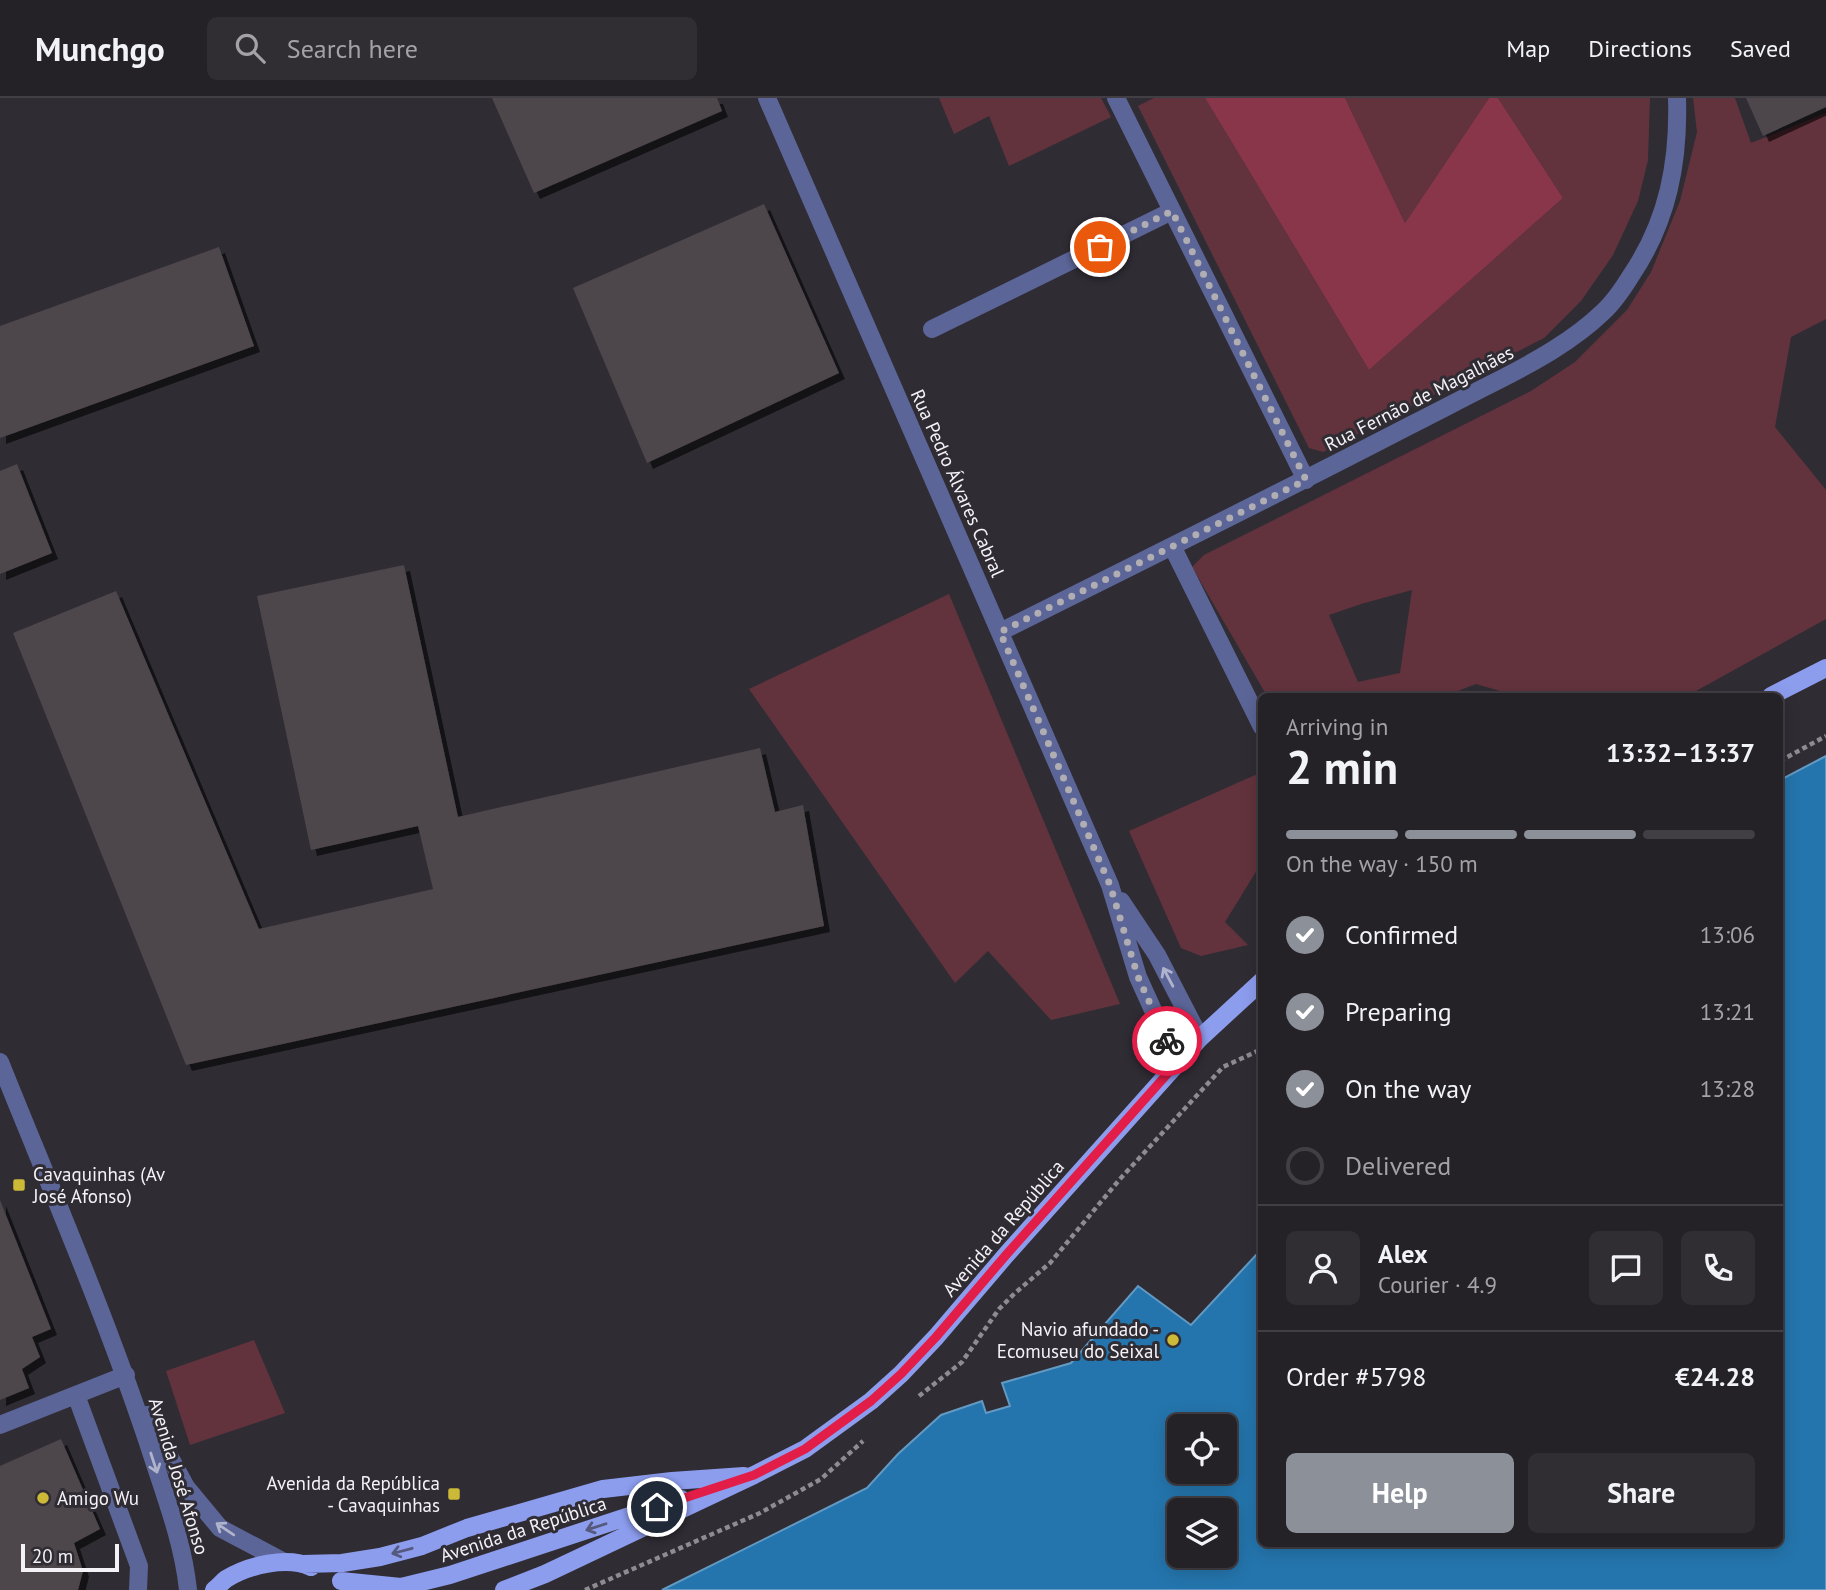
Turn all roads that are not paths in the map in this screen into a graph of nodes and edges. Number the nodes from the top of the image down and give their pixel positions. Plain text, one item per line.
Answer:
1 (766, 98) edge
2 (1116, 98) edge
3 (1677, 98) edge
4 (1172, 211) junction
5 (932, 329) dead end
6 (1306, 480) junction
7 (1172, 546) junction
8 (1000, 632) junction
9 (1826, 668) edge
10 (1777, 693) edge
11 (1258, 719) edge
12 (1110, 885) junction
13 (1258, 986) edge
14 (1200, 1038) junction
15 (0, 1062) edge
16 (1177, 1063) junction
17 (125, 1375) junction
18 (76, 1395) junction
19 (0, 1425) edge
20 (754, 1475) junction
21 (284, 1562) junction
22 (303, 1564) junction
23 (345, 1586) edge
24 (138, 1590) edge
25 (188, 1590) edge
26 (214, 1590) edge
27 (504, 1590) edge

1 - 8 street, Rua Pedro Álvares Cabral
2 - 4 street
3 - 6 street, Rua Fernão de Magalhães
4 - 5 street
4 - 6 street
6 - 7 street, Rua Fernão de Magalhães
7 - 8 street, Rua Fernão de Magalhães
7 - 11 street
8 - 12 street, Rua Pedro Álvares Cabral
9 - 10 main road
14 -> 12 street, Rua Pedro Álvares Cabral
12 - 16 street, Rua Pedro Álvares Cabral
13 - 14 main road, Avenida da República
14 - 16 main road, Avenida da República
15 - 17 street, Avenida José Afonso
16 - 20 main road, Avenida da República
17 - 18 street
21 -> 17 street, Avenida José Afonso
17 -> 25 street, Avenida José Afonso
18 - 19 street
18 - 24 street
20 -> 22 main road
20 -> 23 main road, Avenida da República
20 - 27 main road, Avenida da República
21 - 22 main road, Avenida da República
21 - 26 main road, Avenida da República
22 - 23 main road, Avenida da República

